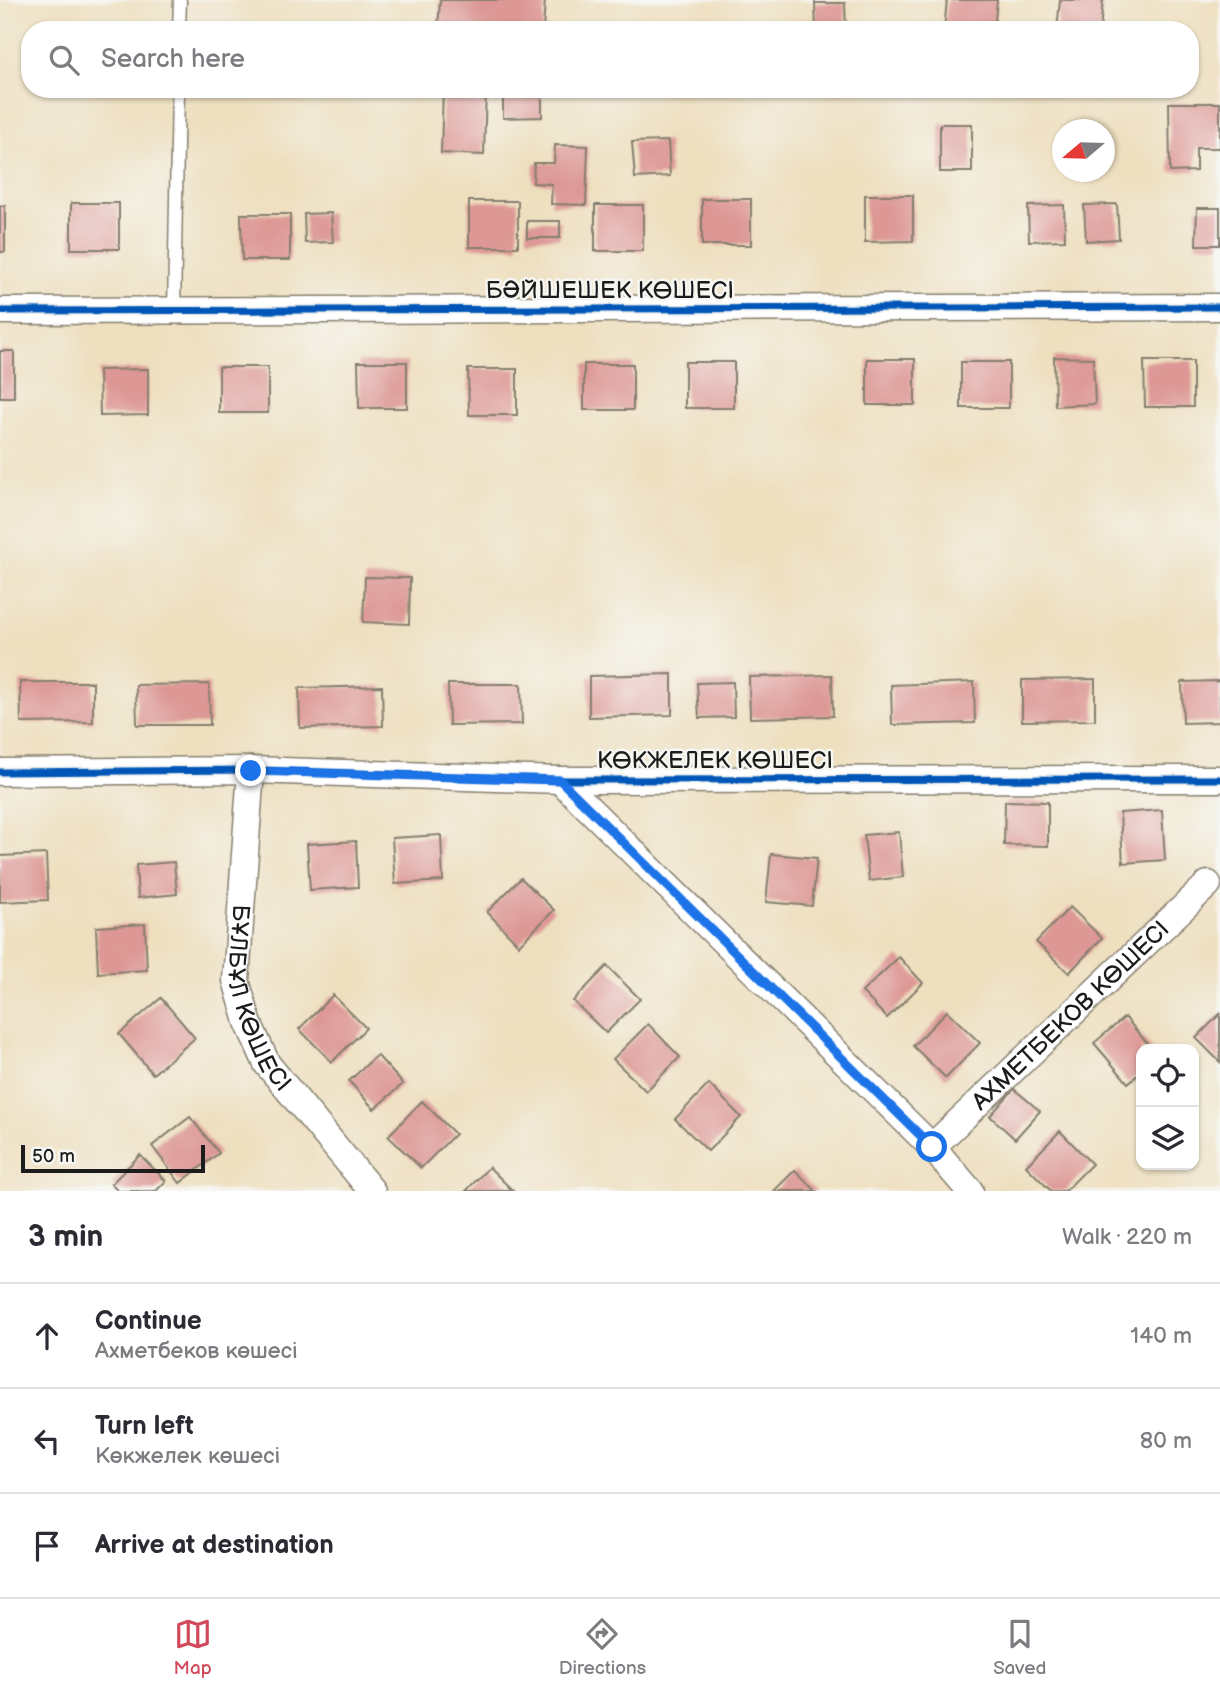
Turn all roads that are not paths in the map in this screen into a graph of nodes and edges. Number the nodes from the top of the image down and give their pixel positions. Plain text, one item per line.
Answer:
1 (180, 0) edge
2 (179, 21) edge
3 (178, 98) edge
4 (1220, 307) edge
5 (0, 311) edge
6 (174, 311) junction
7 (251, 771) junction
8 (0, 772) edge
9 (1220, 779) edge
10 (560, 780) junction
11 (1208, 884) dead end
12 (932, 1147) junction
13 (372, 1191) edge
14 (970, 1191) edge

1 - 2 lane
3 - 6 lane
4 - 6 street, БӘЙШЕШЕК КӨШЕСІ
5 - 6 street, БӘЙШЕШЕК КӨШЕСІ
7 - 8 street, КӨКЖЕЛЕК КӨШЕСІ
7 - 10 street, КӨКЖЕЛЕК КӨШЕСІ
7 - 13 street, БҰЛБҰЛ КӨШЕСІ
9 - 10 street, КӨКЖЕЛЕК КӨШЕСІ
10 - 12 street
11 - 12 street, АХМЕТБЕКОВ КӨШЕСІ
12 - 14 street

